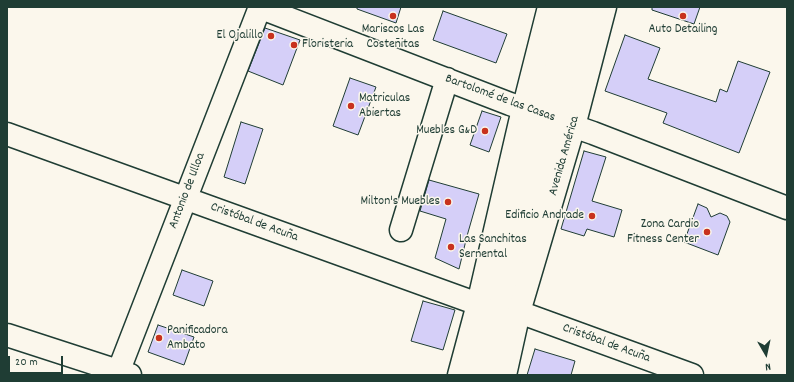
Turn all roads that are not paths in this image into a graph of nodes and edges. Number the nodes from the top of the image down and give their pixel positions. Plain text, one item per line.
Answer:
1 (259, 7) edge
2 (549, 7) edge
3 (568, 7) edge
4 (587, 7) edge
5 (605, 7) edge
6 (447, 80) junction
7 (548, 117) junction
8 (7, 134) edge
9 (185, 199) junction
10 (787, 208) edge
11 (401, 230) dead end
12 (478, 304) junction
13 (519, 312) junction
14 (7, 335) edge
15 (122, 374) edge
16 (459, 375) edge
17 (472, 375) edge
18 (492, 375) edge
19 (505, 375) edge
20 (692, 375) edge

1 - 6 street, Bartolomé de las Casas
1 - 9 street, Antonio de Ulloa
2 - 7 street, Avenida América
3 - 7 street
4 - 7 street
5 - 7 street, Avenida América
6 - 7 street, Bartolomé de las Casas
6 - 11 street
7 - 10 street, Bartolomé de las Casas
7 - 12 street, Avenida América
7 - 13 street, Avenida América
7 - 17 street
7 - 18 street
8 - 9 street, Cristóbal de Acuña
9 - 12 street, Cristóbal de Acuña
9 - 15 street, Antonio de Ulloa
12 - 16 street, Avenida América
13 - 19 street, Avenida América
13 - 20 street, Cristóbal de Acuña
14 - 15 street

